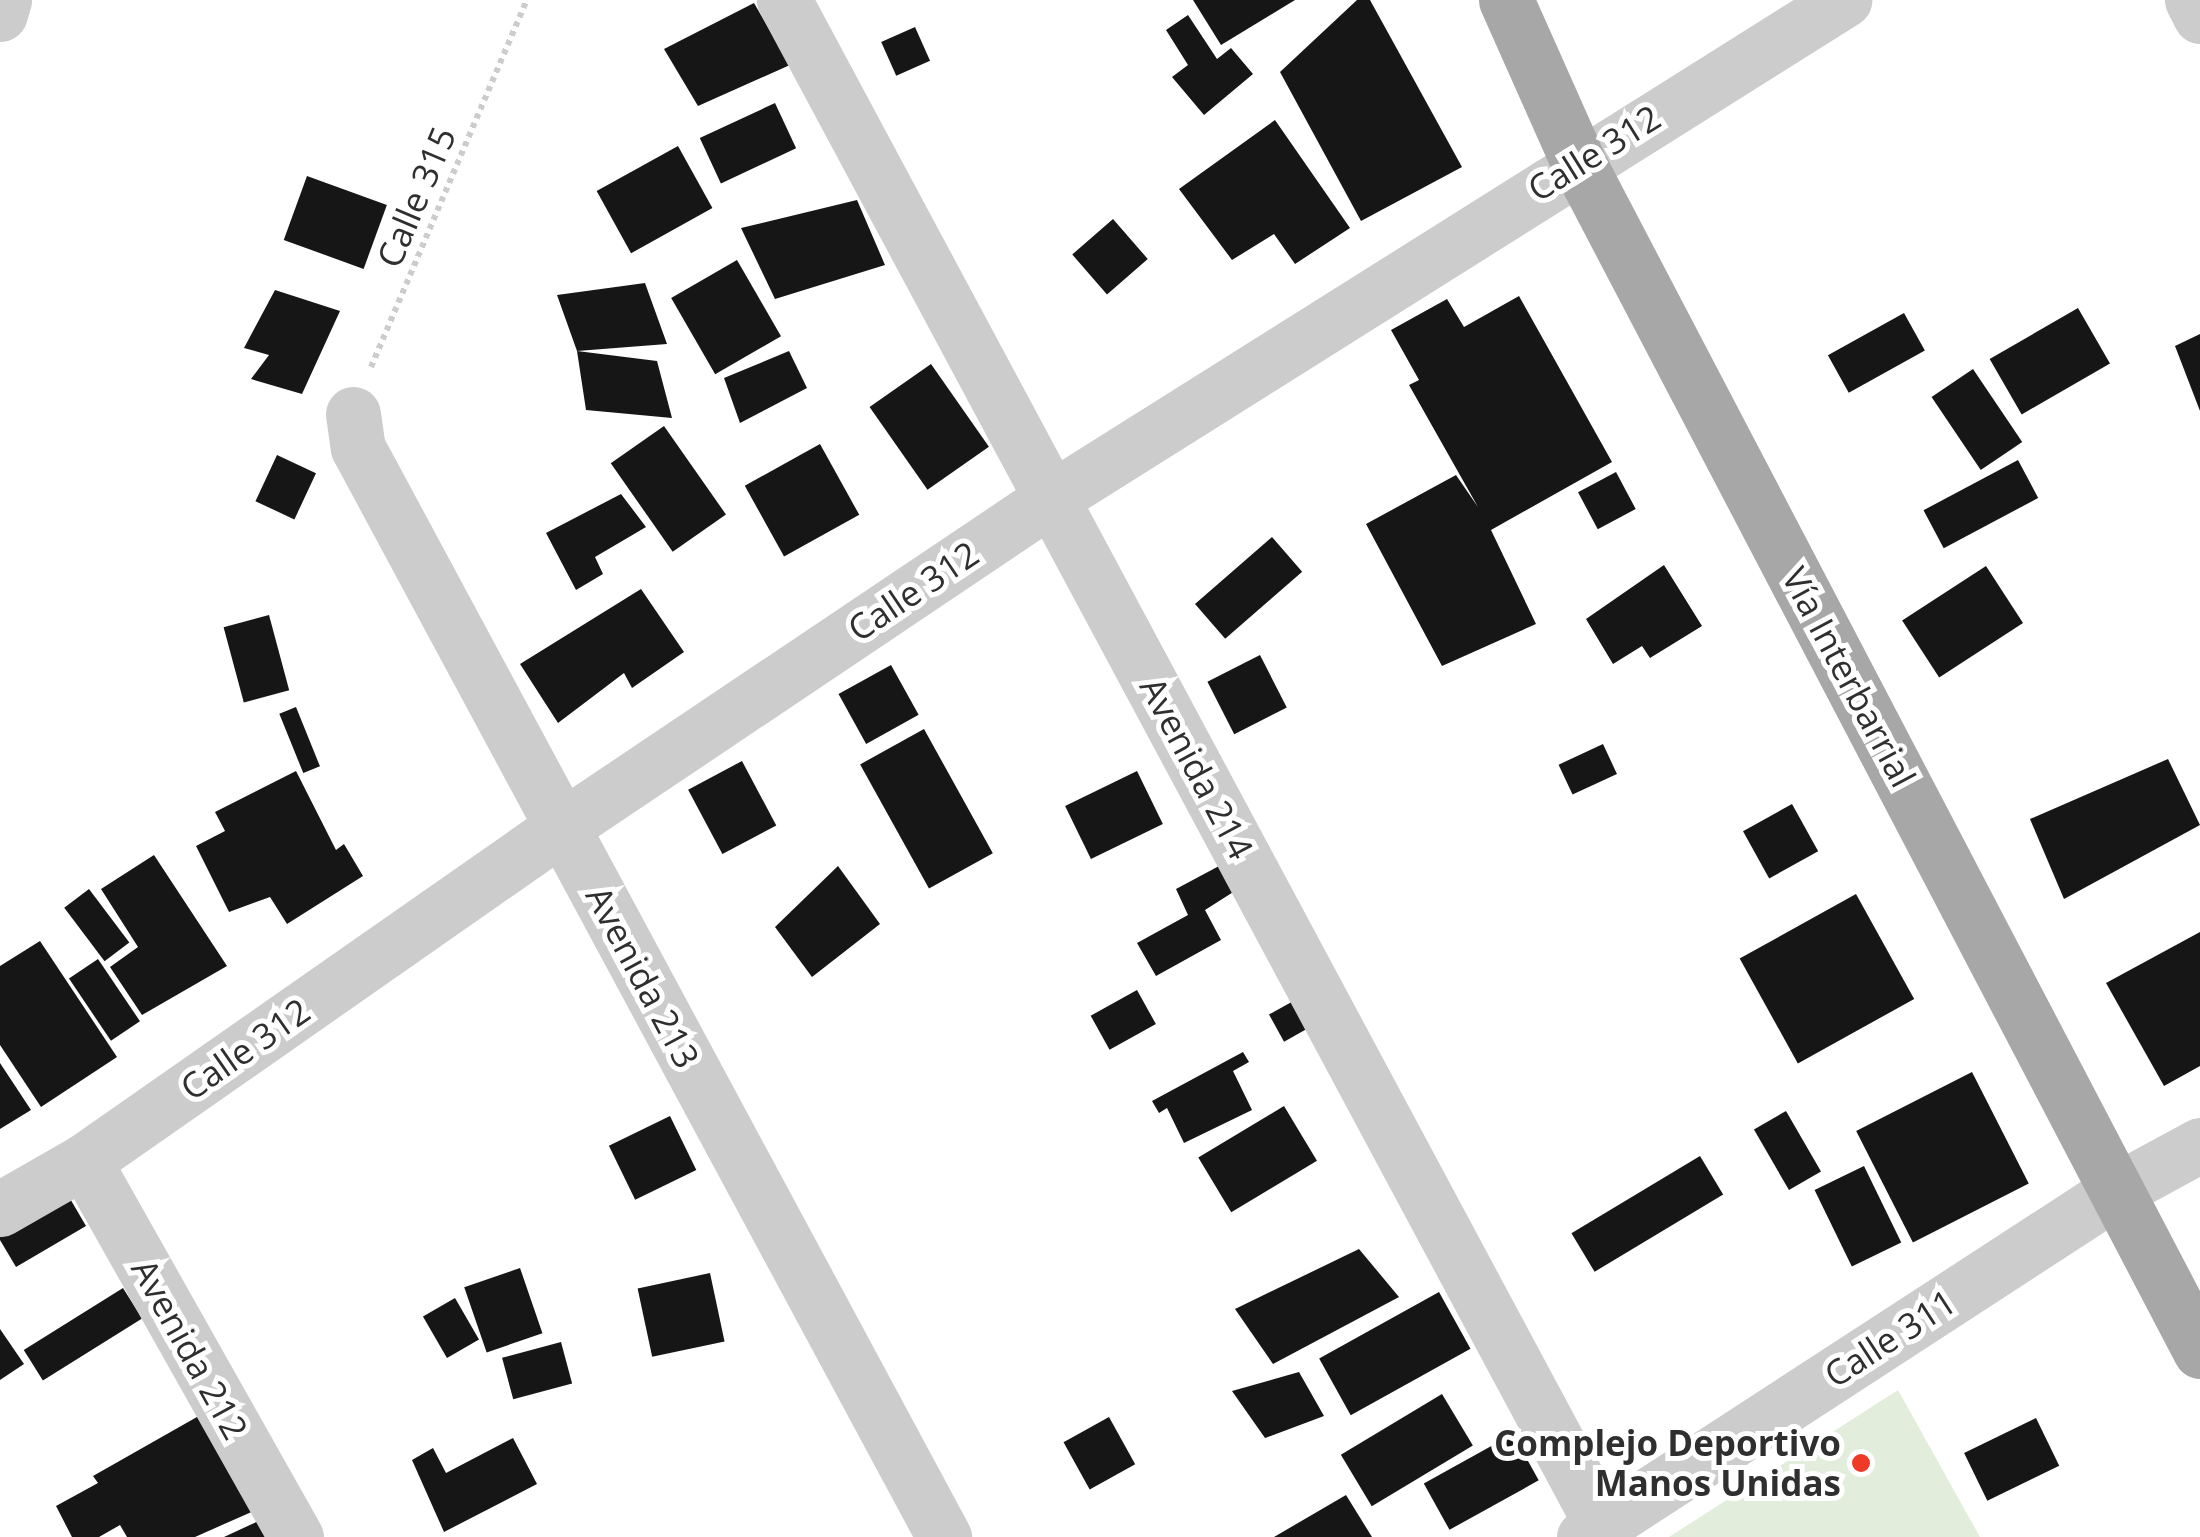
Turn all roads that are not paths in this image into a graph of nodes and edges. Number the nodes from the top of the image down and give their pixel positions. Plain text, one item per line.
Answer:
1 (4, 0) edge
2 (784, 0) edge
3 (1506, 0) edge
4 (1844, 0) edge
5 (2192, 0) edge
6 (0, 14) edge
7 (2200, 16) edge
8 (1578, 162) junction
9 (353, 414) road end
10 (1052, 498) junction
11 (562, 828) junction
12 (2200, 1145) edge
13 (84, 1161) junction
14 (2119, 1189) junction
15 (0, 1209) edge
16 (2200, 1351) edge
17 (1598, 1533) edge
18 (296, 1537) edge
19 (944, 1537) edge

1 - 6 street
2 - 10 street, Avenida 214
3 - 8 main road, Vía Interbarrial
4 - 8 street, Calle 312
5 - 7 street
8 - 10 street, Calle 312
8 - 14 main road, Vía Interbarrial
9 - 11 street, Avenida 213
10 - 11 street, Calle 312
10 - 17 street, Avenida 214
11 - 13 street, Calle 312
11 - 19 street, Avenida 213
12 - 14 street, Calle 311
13 - 15 street, Calle 312
13 - 18 street, Avenida 212
14 - 16 main road, Vía Interbarrial
14 - 17 street, Calle 311

